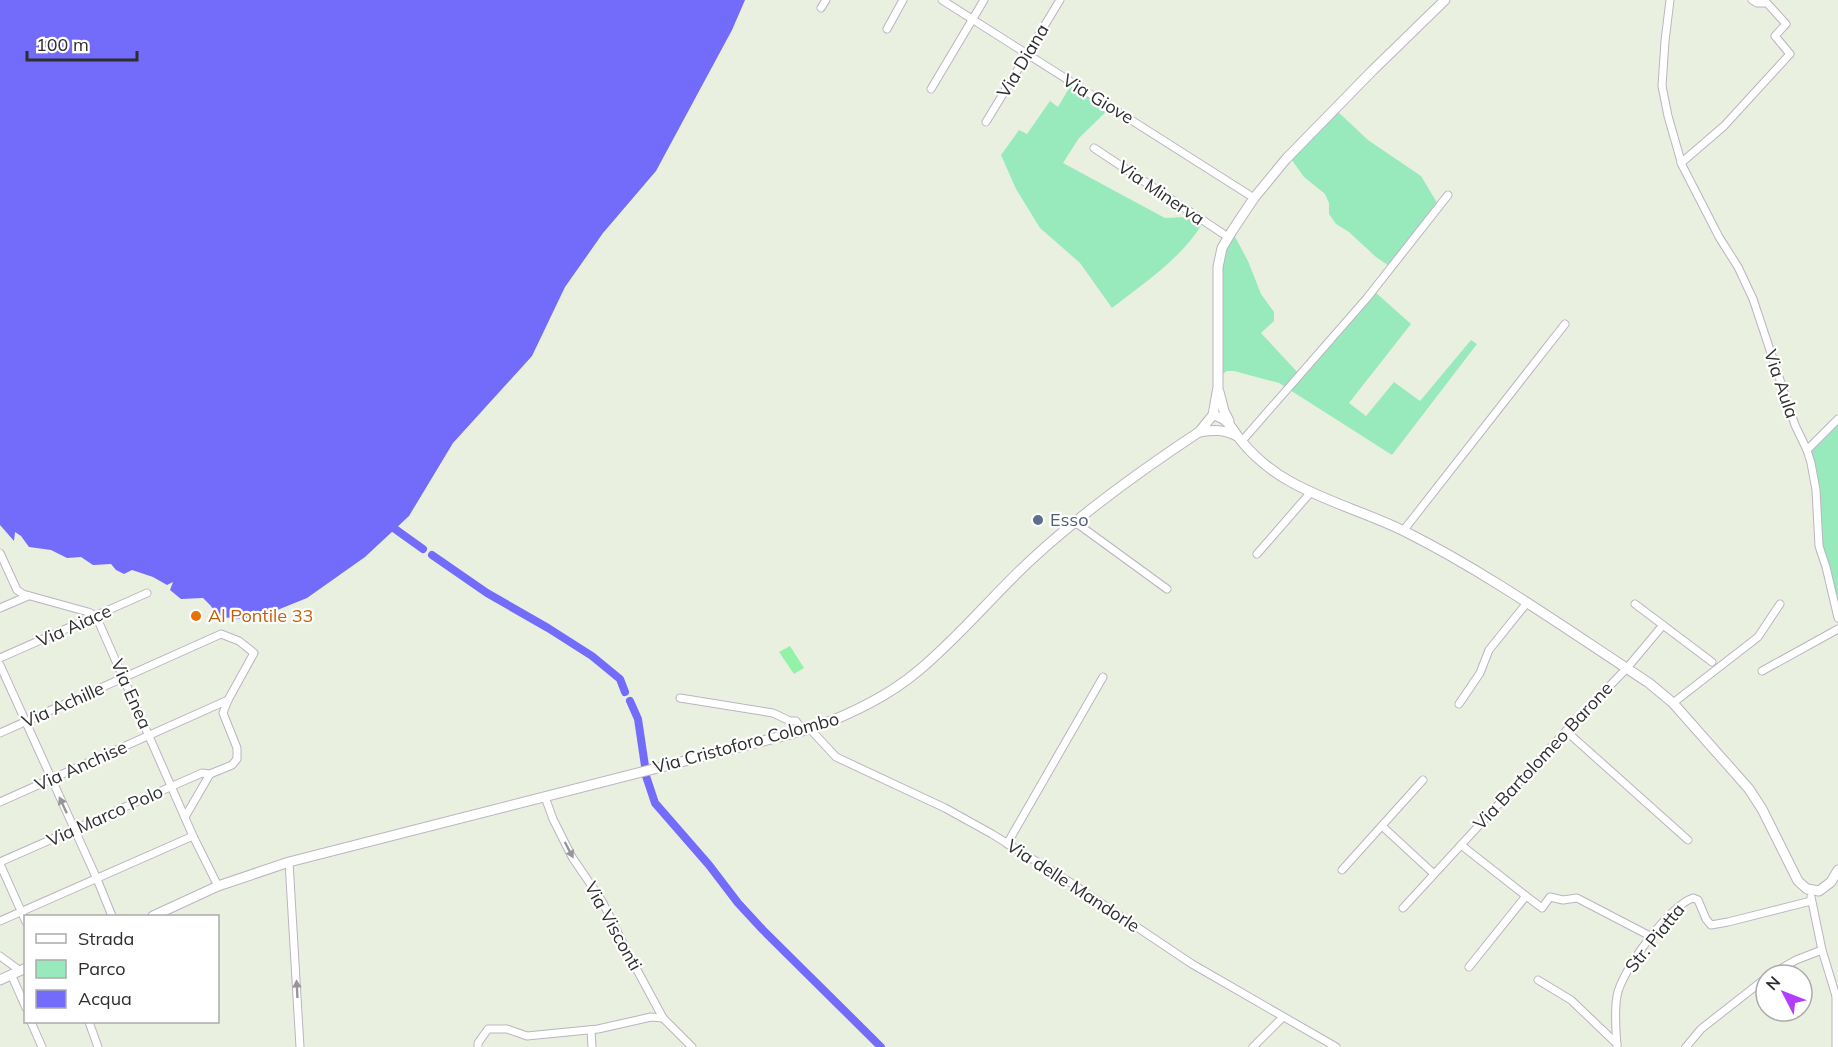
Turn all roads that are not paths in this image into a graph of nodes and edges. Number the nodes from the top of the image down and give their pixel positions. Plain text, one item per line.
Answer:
1 (826, 0) edge
2 (903, 0) edge
3 (942, 0) edge
4 (984, 0) edge
5 (1060, 0) edge
6 (1670, 0) edge
7 (1752, 0) edge
8 (1442, 1) edge
9 (1768, 2) edge
10 (821, 9) dead end
11 (973, 19) junction
12 (887, 29) dead end
13 (1028, 56) junction
14 (931, 89) dead end
15 (986, 122) dead end
16 (1094, 148) dead end
17 (1681, 163) junction
18 (1448, 195) dead end
19 (1254, 198) junction
20 (1228, 237) junction
21 (1565, 324) dead end
22 (1218, 387) junction
23 (1213, 415) junction
24 (1838, 419) edge
25 (1228, 427) junction
26 (1199, 432) junction
27 (1240, 439) junction
28 (1807, 450) junction
29 (1311, 492) junction
30 (1075, 522) junction
31 (1403, 531) junction
32 (0, 553) edge
33 (1257, 554) dead end
34 (1167, 589) dead end
35 (147, 593) dead end
36 (28, 596) junction
37 (1526, 604) junction
38 (1635, 604) dead end
39 (1780, 604) dead end
40 (0, 608) edge
41 (96, 616) junction
42 (1838, 618) edge
43 (1663, 625) junction
44 (1838, 629) edge
45 (0, 658) edge
46 (1713, 662) dead end
47 (0, 665) edge
48 (1627, 668) junction
49 (1762, 671) dead end
50 (1103, 677) dead end
51 (124, 678) junction
52 (680, 698) dead end
53 (228, 700) junction
54 (1673, 703) junction
55 (1459, 704) dead end
56 (25, 722) junction
57 (807, 730) junction
58 (1566, 731) junction
59 (0, 733) edge
60 (150, 736) junction
61 (210, 774) junction
62 (51, 780) junction
63 (1423, 780) dead end
64 (171, 786) junction
65 (545, 797) junction
66 (0, 802) edge
67 (185, 817) junction
68 (1382, 826) junction
69 (74, 830) junction
70 (193, 836) junction
71 (1688, 840) dead end
72 (1007, 844) junction
73 (1461, 845) junction
74 (289, 862) junction
75 (0, 863) edge
76 (1342, 870) dead end
77 (1838, 870) edge
78 (1434, 874) junction
79 (97, 879) junction
80 (218, 886) junction
81 (1526, 896) junction
82 (1811, 896) junction
83 (1403, 908) dead end
84 (21, 912) junction
85 (112, 915) edge
86 (155, 915) edge
87 (24, 918) edge
88 (0, 921) edge
89 (1652, 937) junction
90 (1822, 950) junction
91 (0, 956) edge
92 (1791, 963) edge
93 (1469, 967) dead end
94 (19, 971) edge
95 (0, 980) edge
96 (1538, 980) dead end
97 (1754, 987) edge
98 (1837, 996) edge
99 (24, 997) edge
100 (1283, 1017) junction
101 (663, 1018) junction
102 (31, 1023) edge
103 (89, 1023) edge
104 (591, 1030) junction
105 (1617, 1045) edge
106 (42, 1047) edge
107 (98, 1047) edge
108 (300, 1047) edge
109 (478, 1047) edge
110 (592, 1047) edge
111 (692, 1047) edge
112 (1253, 1047) edge
113 (1336, 1047) edge
114 (1686, 1047) edge
115 (1836, 1047) edge

1 - 10 street
2 - 12 street
3 - 11 street, Via Giove
4 - 11 street
5 - 13 street, Via Diana
6 - 17 street, Via Aula
7 - 9 street
8 - 19 main road
9 - 17 street
11 - 13 street, Via Giove
11 - 14 street
13 - 15 street, Via Diana
13 - 19 street, Via Giove
16 - 20 street, Via Minerva
17 - 28 street, Via Aula
18 - 27 street
19 - 20 main road
20 - 22 main road
21 - 31 street
22 - 23 main road
22 - 25 main road
23 - 25 main road
23 - 26 main road, Via Cristoforo Colombo
24 - 28 street
25 - 26 main road
25 - 27 main road
26 - 30 main road, Via Cristoforo Colombo
27 - 29 main road
28 - 42 street, Via Aula
29 - 31 main road
29 - 33 street
30 - 34 street
30 - 57 main road, Via Cristoforo Colombo
31 - 37 main road
32 - 36 street
35 - 41 street, Via Aiace
36 - 40 street
36 - 41 street
37 - 48 main road
37 - 55 street
38 - 43 street
39 - 54 street
41 - 45 street, Via Aiace
41 - 51 street, Via Enea
43 - 46 street
43 - 48 street, Via Bartolomeo Barone
44 - 49 street
47 - 56 street
48 - 54 main road
48 - 58 street, Via Bartolomeo Barone
50 - 72 street
51 - 53 street, Via Achille
51 - 56 street, Via Achille
51 - 60 street, Via Enea
52 - 57 street, Via delle Mandorle
53 - 60 street, Via Anchise
53 - 61 street, Via Marco Polo
54 - 82 main road
56 - 59 street, Via Achille
56 - 62 street
57 - 65 main road, Via Cristoforo Colombo
57 - 72 street, Via delle Mandorle
58 - 71 street
58 - 73 street, Via Bartolomeo Barone
60 - 62 street, Via Anchise
60 - 64 street, Via Enea
61 - 64 street, Via Marco Polo
61 - 67 street
62 - 66 street, Via Anchise
69 -> 62 street
63 - 68 street
64 - 67 street, Via Enea
64 - 69 street, Via Marco Polo
65 - 74 main road, Via Cristoforo Colombo
65 -> 101 street, Via Visconti
67 - 70 street, Via Enea
68 - 76 street
68 - 78 street
69 - 75 street, Via Marco Polo
69 - 79 street
70 - 79 street
70 - 80 street, Via Enea
72 - 100 street, Via delle Mandorle
73 - 78 street, Via Bartolomeo Barone
73 - 81 street
74 - 80 main road, Via Cristoforo Colombo
108 -> 74 street
75 - 84 street
77 - 82 main road
78 - 83 street, Via Bartolomeo Barone
79 - 84 street
79 - 85 street
80 - 86 main road, Via Cristoforo Colombo
81 - 89 street
81 - 93 street
82 - 89 street, Str. Piatta
82 - 90 street
84 - 87 street
84 - 88 street
89 - 105 street, Str. Piatta
90 - 92 street
90 - 98 street
91 - 94 street
94 - 95 main road
94 - 99 street
96 - 105 street
97 - 114 street
98 - 115 street
100 - 112 street
100 - 113 street, Via delle Mandorle
101 - 104 street
101 - 111 street, Via Visconti
102 - 106 street
103 - 107 street
104 - 109 street
104 - 110 street

